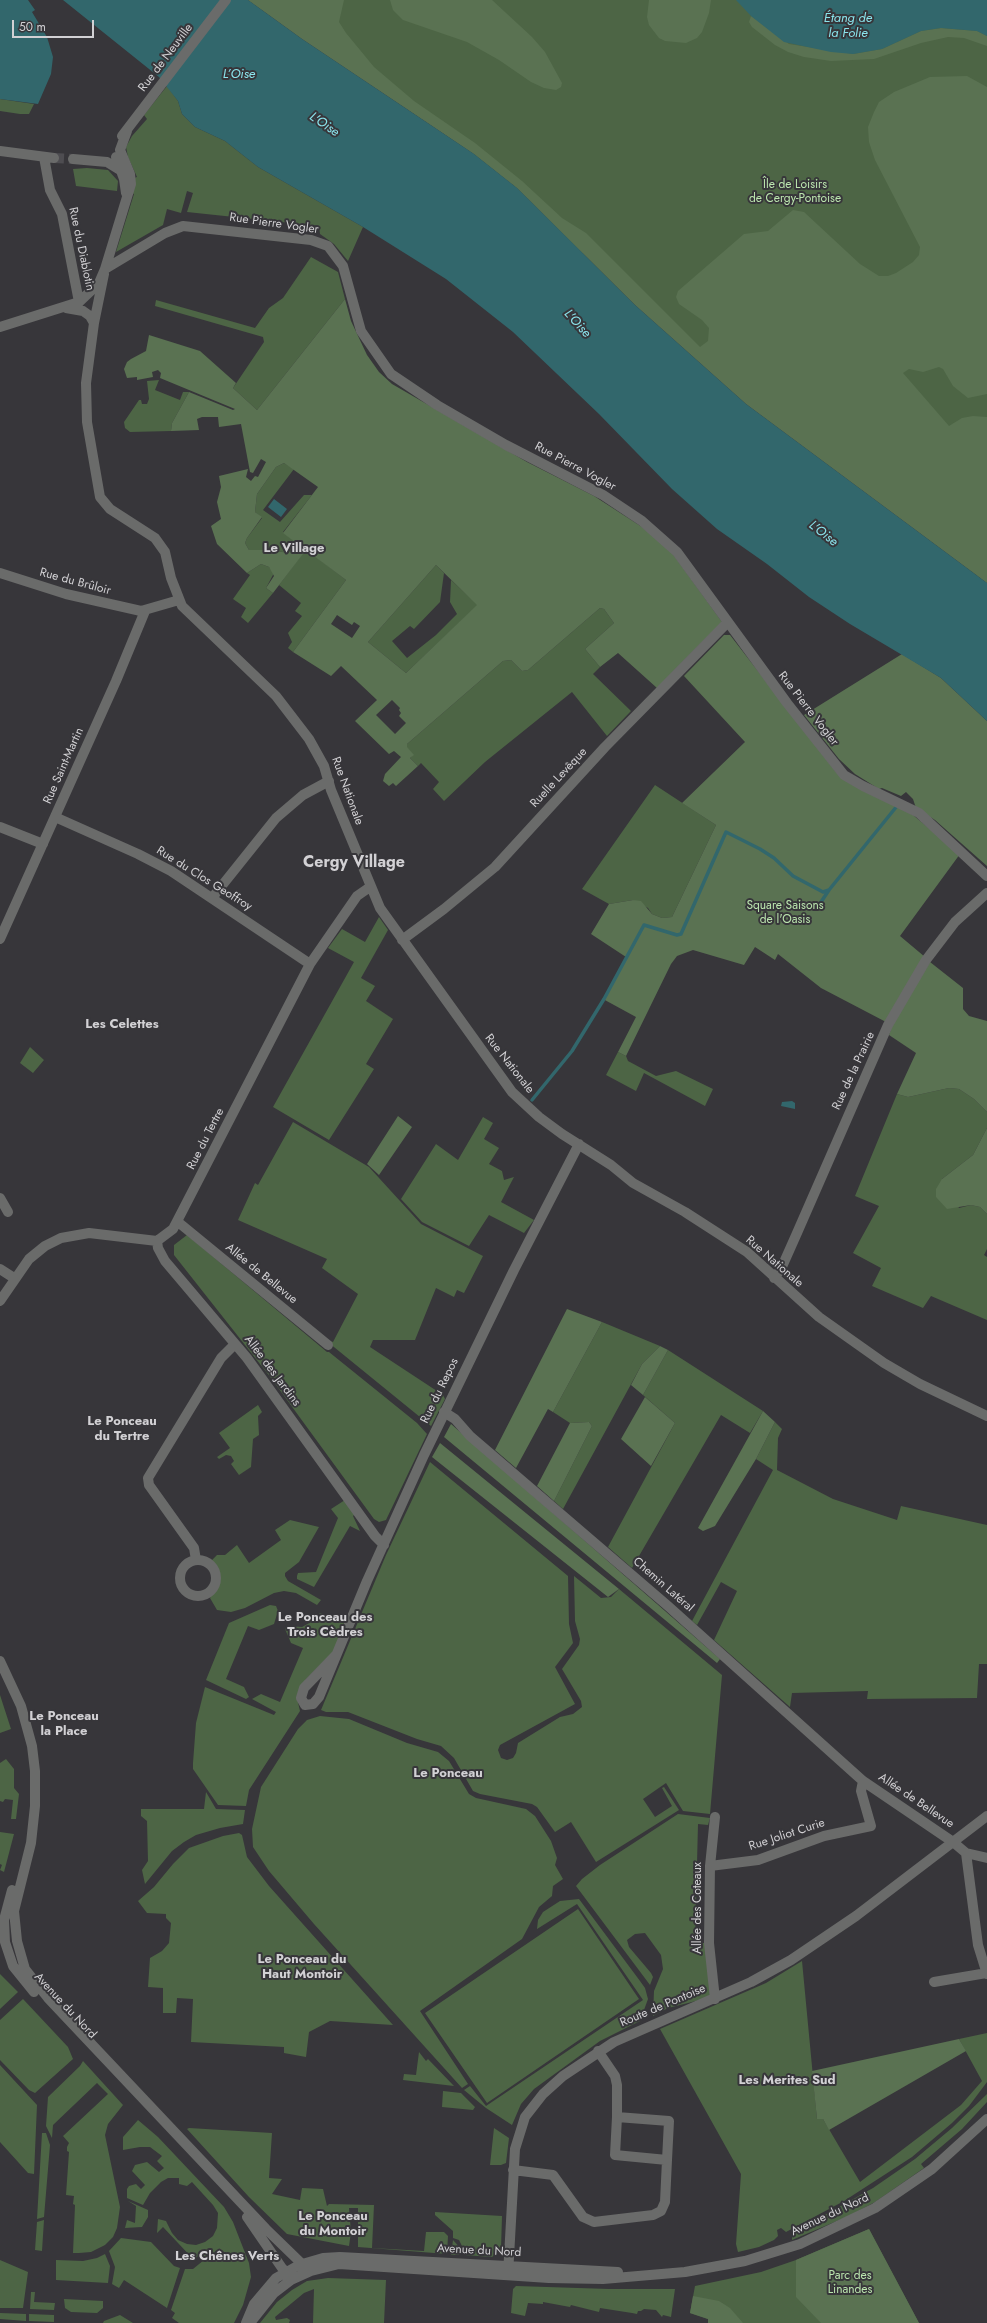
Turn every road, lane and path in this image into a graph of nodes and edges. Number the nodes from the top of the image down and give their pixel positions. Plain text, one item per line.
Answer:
1 (226, 0) edge
2 (126, 131) junction
3 (0, 151) edge
4 (73, 159) tunnel mouth
5 (120, 170) junction
6 (126, 195) junction
7 (104, 271) junction
8 (79, 302) junction
9 (64, 308) junction
10 (94, 323) junction
11 (0, 327) edge
12 (169, 572) joint
13 (0, 573) edge
14 (179, 600) junction
15 (150, 610) junction
16 (728, 623) junction
17 (329, 781) junction
18 (55, 817) junction
19 (0, 827) edge
20 (43, 844) junction
21 (987, 876) edge
22 (370, 887) junction
23 (987, 892) edge
24 (212, 898) junction
25 (0, 939) edge
26 (402, 940) junction
27 (310, 964) junction
28 (579, 1144) junction
29 (0, 1198) edge
30 (8, 1212) dead end
31 (178, 1222) junction
32 (157, 1241) junction
33 (0, 1269) edge
34 (14, 1278) junction
35 (774, 1278) junction
36 (0, 1301) edge
37 (235, 1344) junction
38 (328, 1345) dead end
39 (444, 1412) junction
40 (987, 1416) edge
41 (364, 1520) junction
42 (389, 1532) junction
43 (384, 1545) junction
44 (196, 1560) dead end
45 (336, 1655) junction
46 (0, 1661) edge
47 (0, 1673) edge
48 (863, 1781) junction
49 (987, 1816) edge
50 (715, 1817) dead end
51 (953, 1842) junction
52 (966, 1854) junction
53 (987, 1858) edge
54 (710, 1866) junction
55 (3, 1942) edge
56 (19, 1950) junction
57 (987, 1973) edge
58 (934, 1982) dead end
59 (715, 1998) junction
60 (598, 2052) junction
61 (617, 2117) junction
62 (987, 2119) edge
63 (667, 2160) junction
64 (513, 2170) junction
65 (302, 2269) junction
66 (508, 2270) junction
67 (285, 2272) junction
68 (293, 2279) junction
69 (246, 2323) edge
70 (250, 2323) edge

1 - 2 street, Rue de Neuville
2 - 5 street, Rue de Neuville
2 - 6 street, Rue de Neuville
3 - 8 street, Rue du Diablotin
4 - 5 street
5 - 6 street, Rue de Neuville
6 - 7 street, Rue de Neuville
7 - 8 street, Rue de Neuville
7 - 10 street, Rue de Neuville
7 - 16 street, Rue Pierre Vogler
8 - 9 street, Rue de Neuville
9 - 10 street
9 - 11 street, Rue de Neuville
10 - 12 street, Rue de Neuville
12 - 14 street, Rue Nationale
13 - 15 street, Rue du Brûloir
14 - 15 street
14 - 17 street, Rue Nationale
15 - 18 street, Rue Saint-Martin
16 - 21 street, Rue Pierre Vogler
16 - 26 street, Ruelle Levêque
17 - 22 street, Rue Nationale
17 - 24 street
18 - 20 street, Rue Saint-Martin
18 - 24 street, Rue du Clos Geoffroy
19 - 20 street
20 - 25 street, Rue Saint-Martin
22 - 26 street, Rue Nationale
22 - 27 street, Rue du Tertre
23 - 35 street, Rue de la Prairie
24 - 27 street, Rue du Clos Geoffroy
26 - 28 street, Rue Nationale
27 - 31 street, Rue du Tertre
28 - 35 street, Rue Nationale
28 - 39 street, Rue du Repos
29 - 30 street
31 - 32 street, Rue du Tertre
31 - 38 street, Allée de Bellevue
32 - 34 street
32 - 37 street, Allée des Jardins
33 - 34 street
34 - 36 street
35 - 40 street, Rue Nationale
37 - 41 street, Allée des Jardins
37 - 44 street
39 - 42 street, Rue du Repos
39 - 48 street, Chemin Latéral
41 - 42 street, Allée des Jardins
41 - 43 street, Allée des Jardins
42 - 43 street, Rue du Repos
43 - 45 street, Rue du Repos
45 - 45 street, Rue du Repos
46 - 56 street, Avenue du Nord
47 - 55 street, Avenue du Nord
48 - 51 street, Allée de Bellevue
48 - 54 street, Rue Joliot Curie
49 - 51 street, Route de Pontoise
50 - 54 street, Allée des Coteaux
51 - 52 street, Allée de Bellevue
51 - 59 street, Route de Pontoise
52 - 53 street
52 - 57 street
54 - 59 street, Allée des Coteaux
55 - 56 street
55 - 67 street, Avenue du Nord
56 - 65 street, Avenue du Nord
57 - 58 street
59 - 60 street, Route de Pontoise
60 - 61 street
60 - 64 street, Route de Pontoise
61 - 63 street
61 - 63 street
62 - 66 street, Avenue du Nord
63 - 64 street
64 - 66 street, Route de Pontoise
65 - 66 street, Avenue du Nord
65 - 67 street
65 - 68 street, Avenue du Nord
67 - 68 street, Avenue du Nord
67 - 69 street
68 - 70 street

